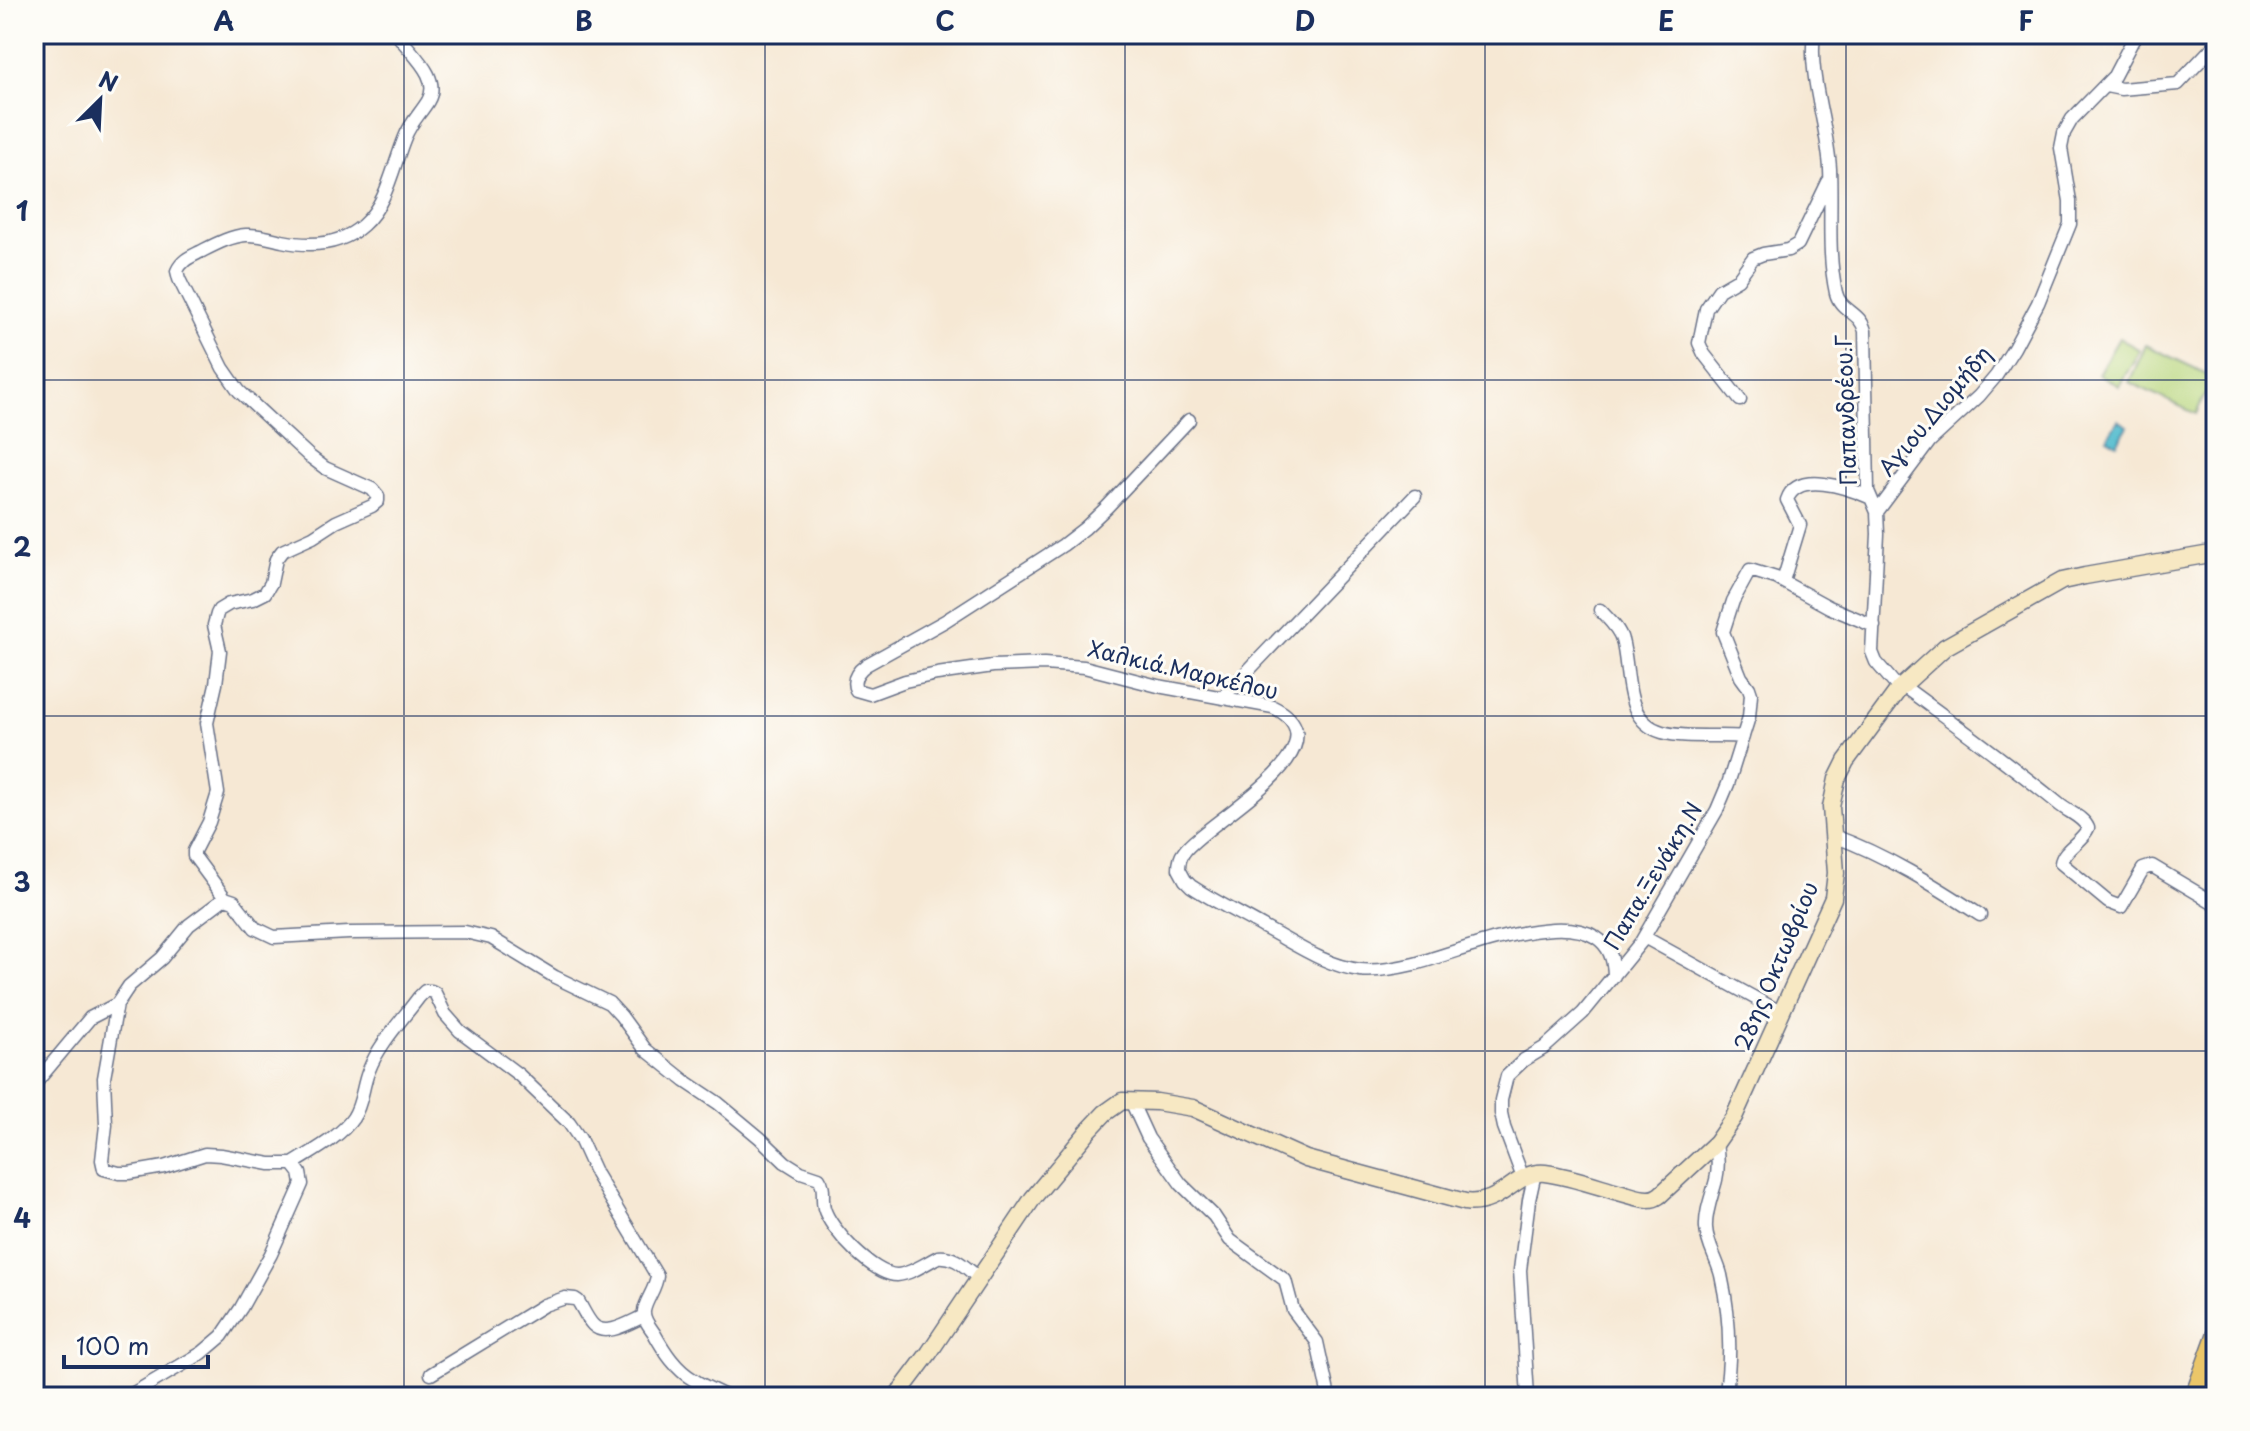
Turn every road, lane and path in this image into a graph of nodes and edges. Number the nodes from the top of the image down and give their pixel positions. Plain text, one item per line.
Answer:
1 (397, 34) edge
2 (1814, 34) edge
3 (2136, 34) edge
4 (2216, 44) edge
5 (2106, 86) junction
6 (1830, 179) junction
7 (1740, 400) dead end
8 (1189, 420) dead end
9 (1415, 496) dead end
10 (1869, 497) junction
11 (1877, 512) junction
12 (2216, 553) edge
13 (1783, 581) junction
14 (1600, 610) dead end
15 (1874, 626) junction
16 (1901, 688) junction
17 (1222, 698) junction
18 (1743, 737) junction
19 (1834, 836) junction
20 (225, 898) junction
21 (2216, 904) edge
22 (1980, 915) dead end
23 (1644, 937) junction
24 (1614, 976) junction
25 (117, 1004) junction
26 (1782, 1013) junction
27 (34, 1085) edge
28 (1131, 1101) junction
29 (1716, 1143) junction
30 (293, 1164) junction
31 (1529, 1176) junction
32 (979, 1278) junction
33 (644, 1316) junction
34 (2216, 1336) edge
35 (431, 1374) dead end
36 (902, 1394) edge
37 (127, 1397) edge
38 (727, 1397) edge
39 (1329, 1397) edge
40 (1528, 1397) edge
41 (1725, 1397) edge
42 (2194, 1397) edge

1 - 20 street
2 - 6 street, Παπανδρέου.Γ
3 - 5 street, Αγιου.Διομήδη
4 - 5 street
5 - 11 street, Αγιου.Διομήδη
6 - 7 street
6 - 10 street, Παπανδρέου.Γ
8 - 17 street, Χαλκιά.Μαρκέλου
9 - 17 street
10 - 11 street, Παπανδρέου.Γ
10 - 13 street
11 - 15 street, Παπανδρέου.Γ
12 - 16 main road, 28ης Οκτωβρίου
13 - 15 street
13 - 18 street, Παπα.Ξενάκη.Ν
14 - 18 street
15 - 16 street, Παπανδρέου.Γ
16 - 19 main road, 28ης Οκτωβρίου
16 - 21 street, Παπανδρέου.Γ
17 - 24 street, Χαλκιά.Μαρκέλου
18 - 23 street, Παπα.Ξενάκη.Ν
19 - 22 street
19 - 26 main road, 28ης Οκτωβρίου
20 - 25 street
20 - 32 street
23 - 24 street, Παπα.Ξενάκη.Ν
23 - 26 street
24 - 31 street, Παπα.Ξενάκη.Ν
25 - 27 street
25 - 30 street
26 - 29 main road, 28ης Οκτωβρίου
28 - 31 main road
28 - 32 main road
28 - 39 street
29 - 31 main road, 28ης Οκτωβρίου
29 - 41 street
30 - 33 street
30 - 37 street
31 - 40 street
32 - 36 main road
33 - 35 street
33 - 38 street
34 - 42 main road

